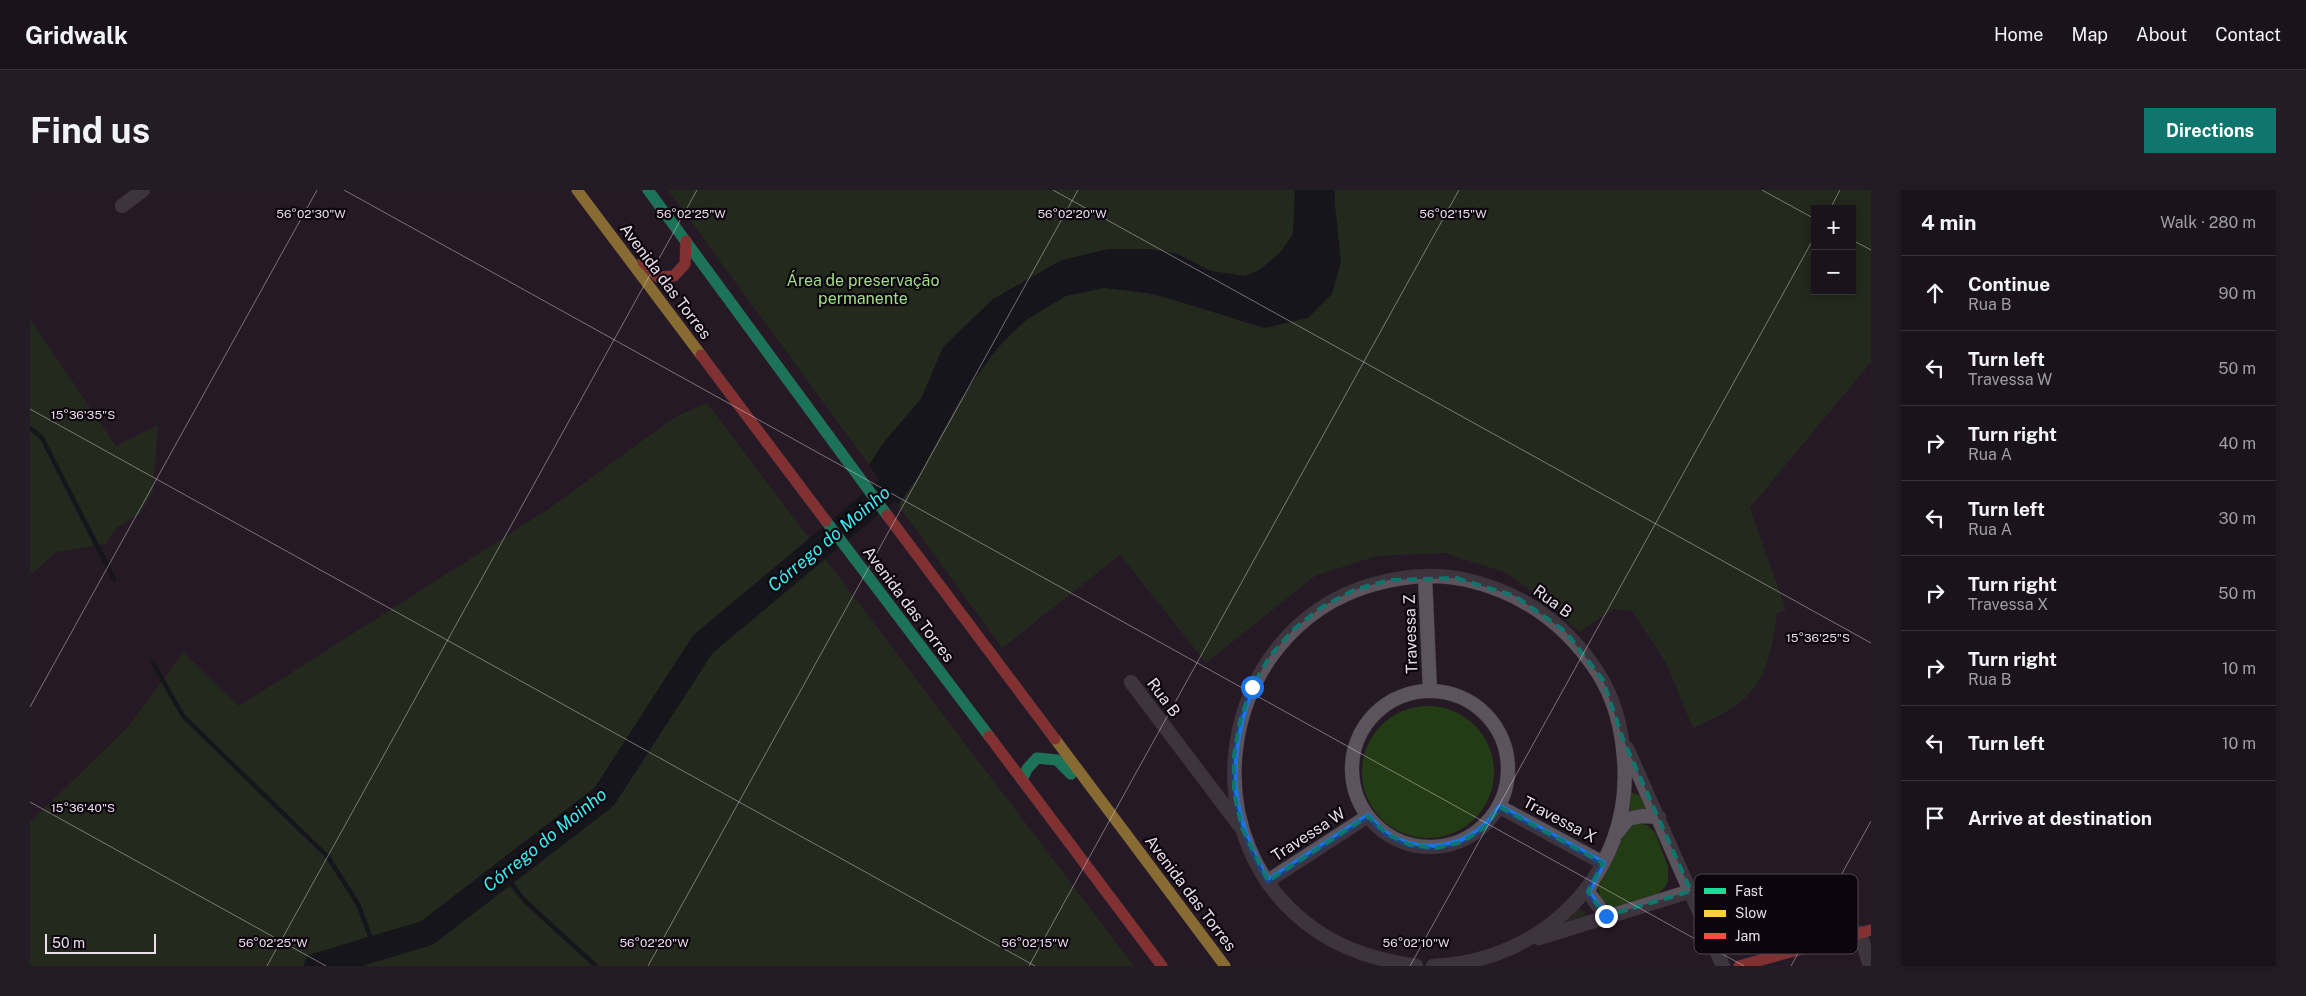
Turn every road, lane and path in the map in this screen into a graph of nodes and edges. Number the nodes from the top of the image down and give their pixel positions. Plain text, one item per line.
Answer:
1 (143, 190) edge
2 (577, 190) edge
3 (588, 190) edge
4 (648, 190) edge
5 (122, 206) dead end
6 (686, 241) junction
7 (1425, 576) junction
8 (1130, 682) dead end
9 (1430, 691) junction
10 (1623, 739) junction
11 (1022, 780) junction
12 (1500, 807) junction
13 (1368, 816) junction
14 (1659, 817) junction
15 (1242, 828) junction
16 (1615, 837) junction
17 (1603, 863) junction
18 (1268, 881) junction
19 (1592, 882) junction
20 (1691, 891) junction
21 (1694, 898) edge
22 (1180, 906) junction
23 (1606, 916) junction
24 (1866, 932) edge
25 (1524, 943) junction
26 (1718, 954) edge
27 (1784, 954) edge
28 (1162, 966) edge
29 (1226, 966) edge
30 (1416, 966) edge
31 (1433, 966) edge
32 (1723, 966) edge
33 (1739, 966) edge
34 (1870, 966) edge

1 - 5 street
2 - 11 main road, Avenida das Torres
3 - 6 main road
4 - 6 main road, Avenida das Torres
6 - 22 main road, Avenida das Torres
7 - 9 street, Travessa Z
7 - 10 street, Rua B
7 - 15 street, Rua B
8 - 15 street, Rua B
9 - 12 street
9 - 13 street
10 - 14 street
10 - 16 street, Rua B
11 - 22 main road
11 - 28 main road, Avenida das Torres
12 - 13 street
12 - 17 street, Travessa X
13 - 18 street, Travessa W
14 - 16 street
14 - 20 street
15 - 18 street, Rua B
16 - 17 street, Rua B
17 - 19 street, Rua B
18 - 30 street, Rua B
19 - 23 street
19 - 25 street, Rua B
20 - 21 street
20 - 23 street
22 - 29 main road, Avenida das Torres
23 - 25 street
24 - 34 street
25 - 31 street, Rua B
26 - 32 street
27 - 33 main road

